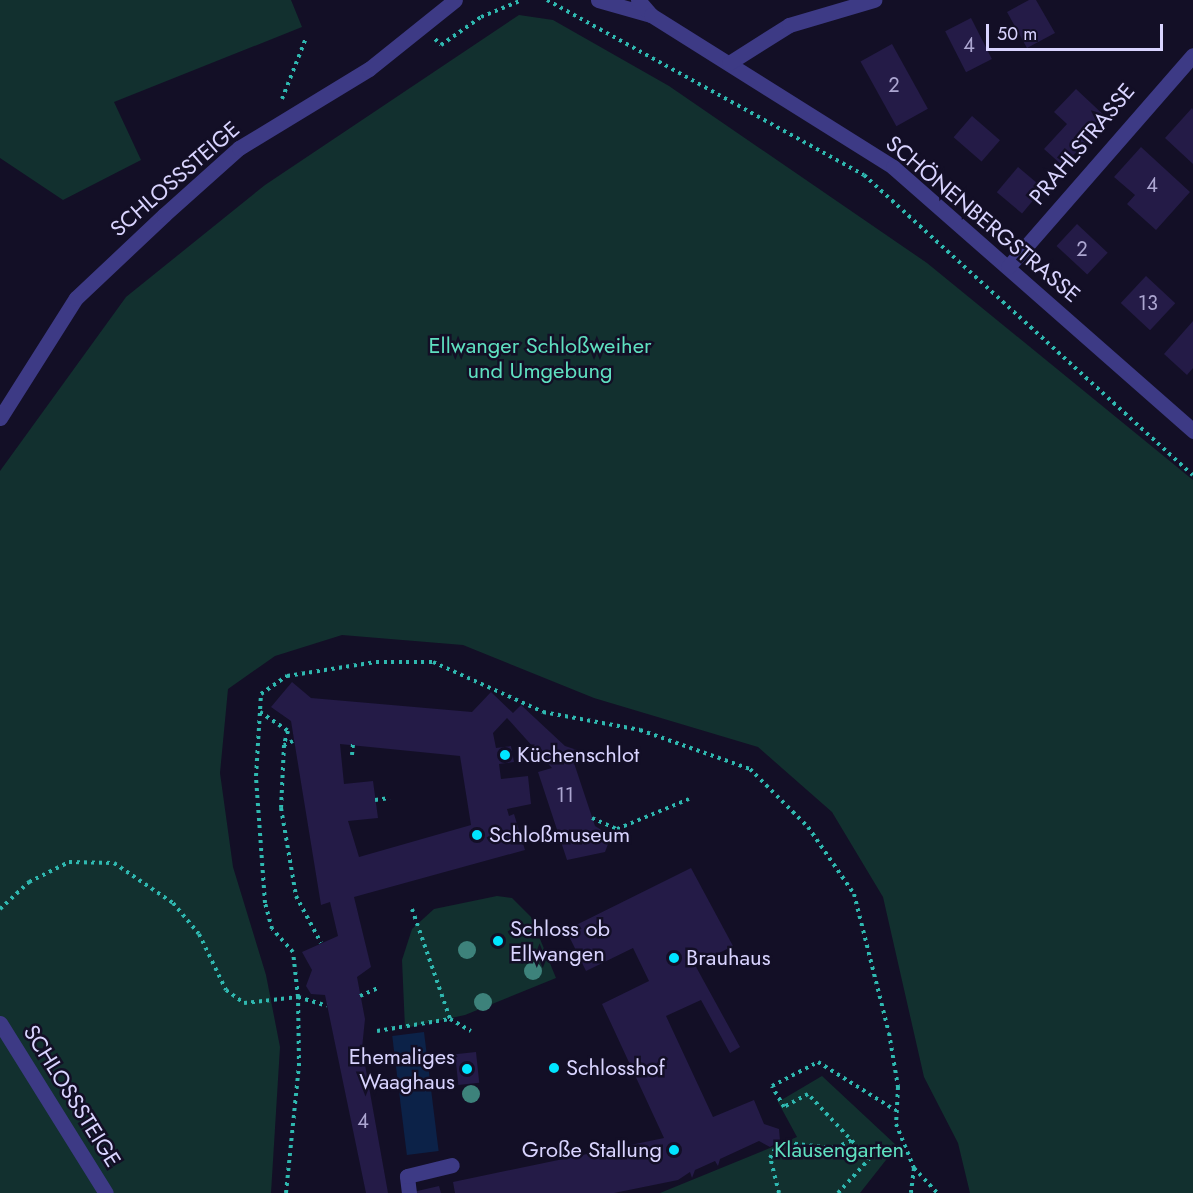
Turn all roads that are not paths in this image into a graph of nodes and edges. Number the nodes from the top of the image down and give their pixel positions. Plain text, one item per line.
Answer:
1 (455, 0) edge
2 (598, 0) edge
3 (638, 0) edge
4 (874, 0) edge
5 (651, 15) junction
6 (1193, 55) edge
7 (729, 63) junction
8 (1008, 267) junction
9 (0, 418) edge
10 (1193, 431) edge
11 (0, 1023) edge
12 (452, 1165) dead end
13 (106, 1193) edge
14 (409, 1193) edge

1 - 9 street, SCHLOSSSTEIGE
2 - 5 street
3 - 5 street
4 - 7 street
5 - 7 street, SCHÖNENBERGSTRASSE
6 - 8 street, PRAHLSTRASSE
7 - 8 street, SCHÖNENBERGSTRASSE
8 - 10 street, SCHÖNENBERGSTRASSE
11 - 13 street, SCHLOSSSTEIGE
12 - 14 street

